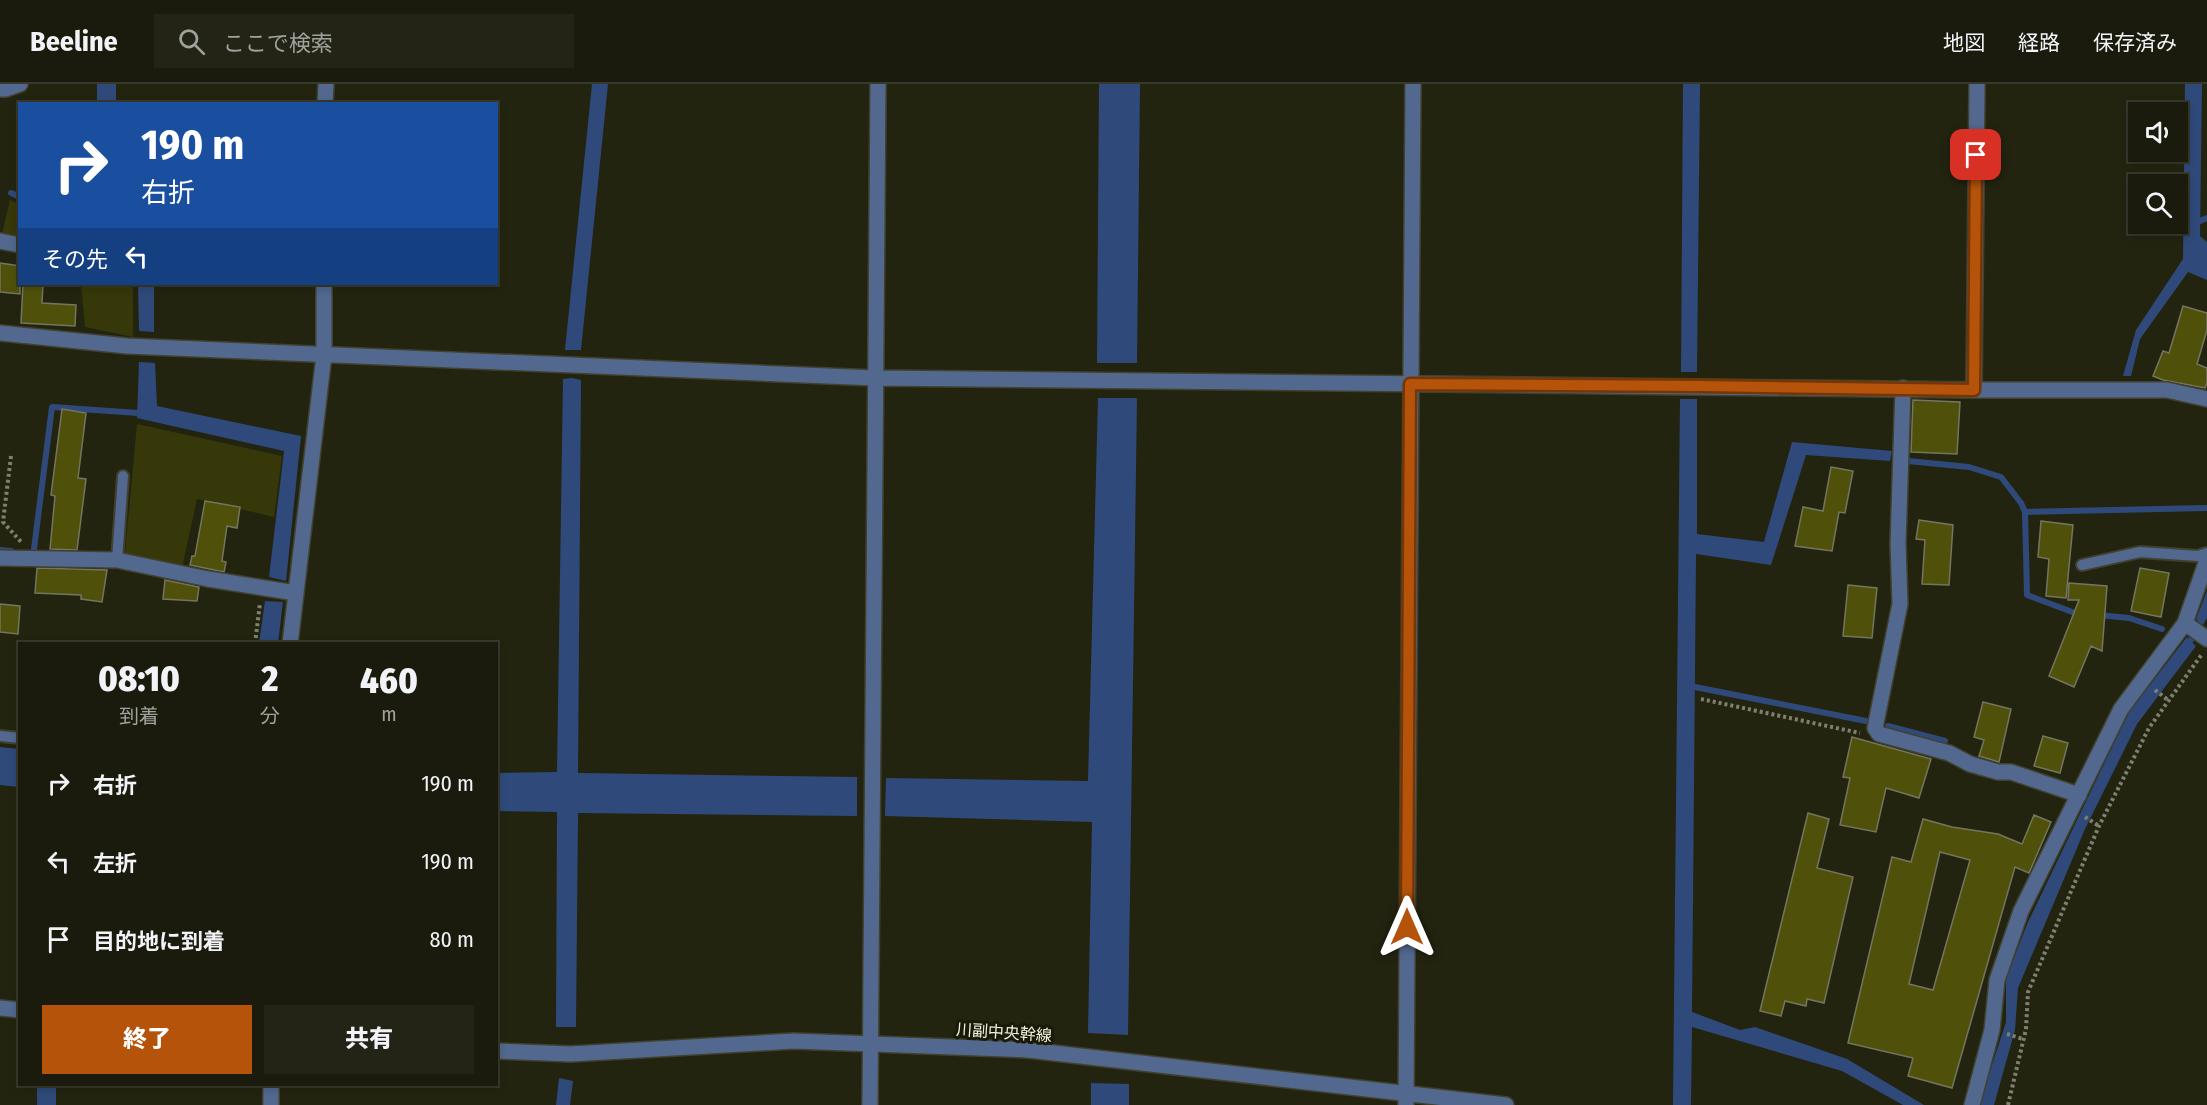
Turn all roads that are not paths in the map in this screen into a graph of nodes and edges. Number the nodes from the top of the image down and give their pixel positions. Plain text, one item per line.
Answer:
1 (20, 84) edge
2 (326, 84) edge
3 (878, 84) edge
4 (1413, 84) edge
5 (1977, 84) edge
6 (0, 89) edge
7 (326, 102) edge
8 (0, 241) edge
9 (18, 245) edge
10 (324, 285) edge
11 (0, 333) edge
12 (324, 355) junction
13 (874, 378) junction
14 (1410, 384) junction
15 (1903, 388) junction
16 (1974, 390) junction
17 (2207, 399) edge
18 (123, 476) dead end
19 (2207, 554) edge
20 (0, 558) edge
21 (117, 560) junction
22 (2207, 560) edge
23 (2082, 565) dead end
24 (296, 593) junction
25 (2187, 625) junction
26 (2206, 641) edge
27 (290, 642) edge
28 (0, 736) edge
29 (18, 738) edge
30 (2079, 795) junction
31 (0, 1008) edge
32 (18, 1010) edge
33 (870, 1043) junction
34 (498, 1051) edge
35 (271, 1086) edge
36 (1406, 1099) edge
37 (271, 1105) edge
38 (870, 1105) edge
39 (1506, 1105) edge
40 (1971, 1105) edge

1 - 6 street
2 - 7 street
3 - 13 street
4 - 14 street
5 - 16 street
8 - 9 street
10 - 12 street
11 - 12 street
12 - 13 street
12 - 24 street
13 - 14 street
13 - 33 street
14 - 15 street
14 - 36 street
15 - 16 street
15 - 30 street
16 - 17 street
18 - 21 lane
19 - 23 lane
20 - 21 street
21 - 24 street
22 - 25 street
24 - 27 street
25 - 26 street
25 - 30 street
28 - 29 lane
30 - 40 street
31 - 32 street
33 - 34 street, 川副中央幹線
33 - 36 street, 川副中央幹線
33 - 38 street
35 - 37 street
36 - 39 street, 川副中央幹線

